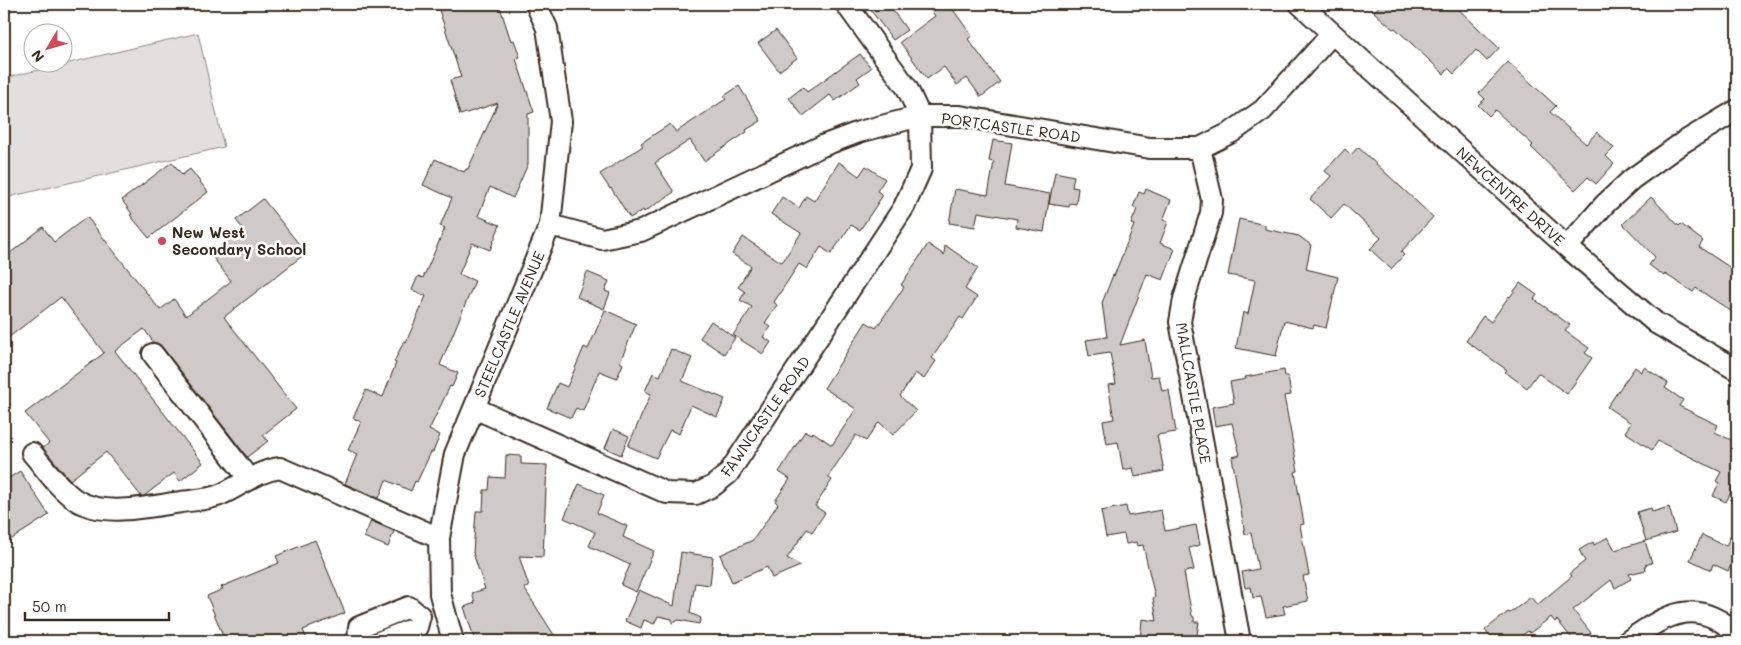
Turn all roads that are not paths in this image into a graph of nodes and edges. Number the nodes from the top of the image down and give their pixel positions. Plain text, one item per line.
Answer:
1 (536, 4) edge
2 (846, 4) edge
3 (1300, 4) edge
4 (1332, 34) junction
5 (1737, 110) edge
6 (920, 116) junction
7 (1200, 148) junction
8 (550, 225) junction
9 (1567, 247) junction
10 (153, 354) dead end
11 (1737, 370) edge
12 (474, 408) junction
13 (32, 453) dead end
14 (249, 479) junction
15 (439, 538) junction
16 (444, 609) junction
17 (420, 616) junction
18 (1737, 634) edge
19 (360, 641) edge
20 (381, 641) edge
21 (453, 641) edge
22 (1240, 641) edge
23 (1628, 641) edge

1 - 8 street, STEELCASTLE AVENUE
2 - 6 street
3 - 4 street, NEWCENTRE DRIVE
4 - 7 street, PORTCASTLE ROAD
4 - 9 street, NEWCENTRE DRIVE
5 - 9 street
6 - 7 street, PORTCASTLE ROAD
6 - 8 street, PORTCASTLE ROAD
6 - 12 street, FAWNCASTLE ROAD
7 - 22 street, MALLCASTLE PLACE
8 - 12 street, STEELCASTLE AVENUE
9 - 11 street, NEWCENTRE DRIVE
10 - 14 street
12 - 15 street, STEELCASTLE AVENUE
13 - 14 street
14 - 15 street
15 - 16 street, STEELCASTLE AVENUE
16 - 17 street
16 - 21 street, STEELCASTLE AVENUE
17 - 19 street
17 - 20 street
18 - 23 street

